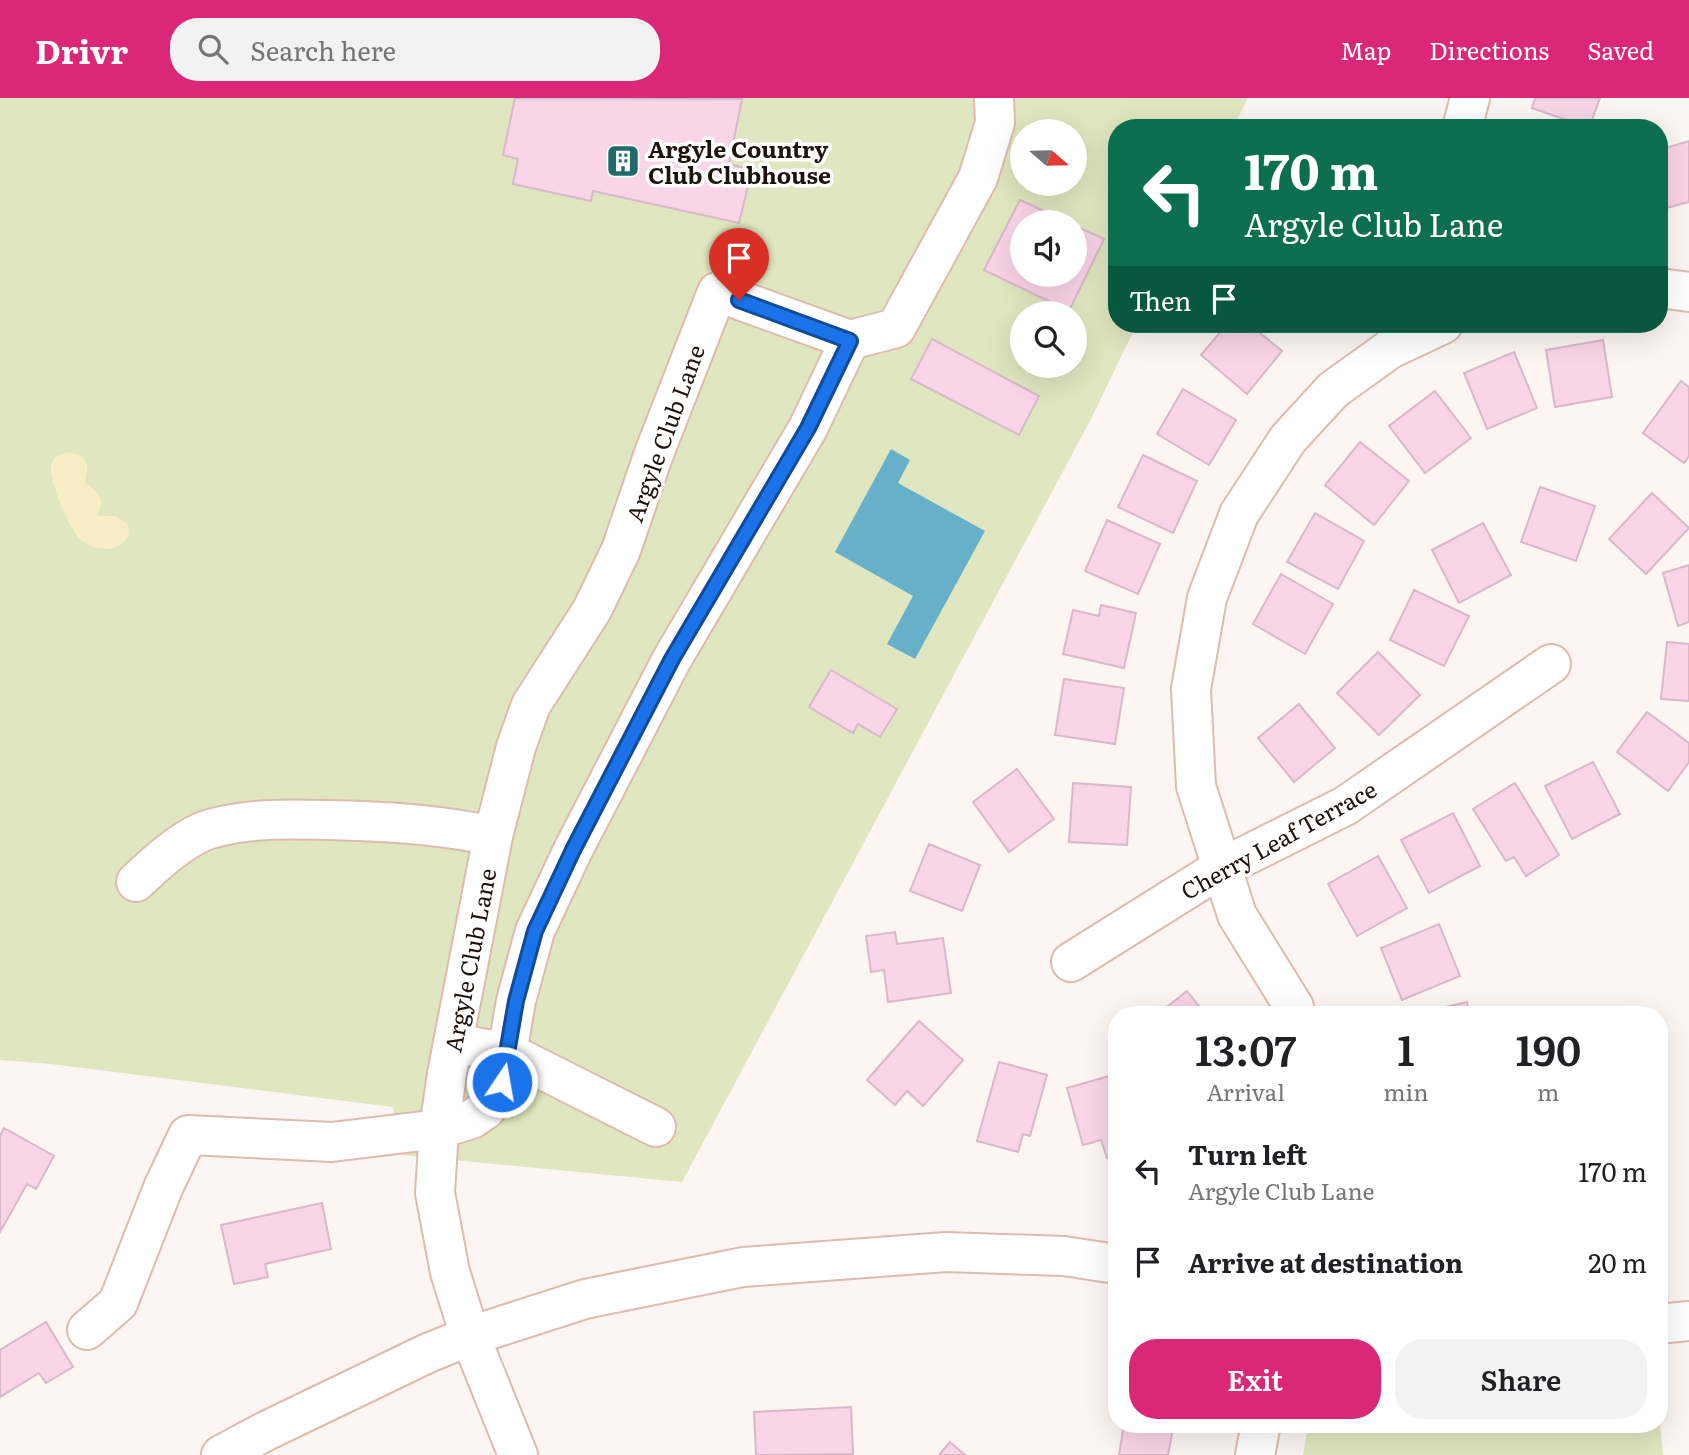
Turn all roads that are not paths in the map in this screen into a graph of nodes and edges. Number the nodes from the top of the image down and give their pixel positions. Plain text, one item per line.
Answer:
1 (994, 98) edge
2 (1470, 98) edge
3 (1464, 119) edge
4 (1668, 289) edge
5 (1689, 292) edge
6 (1424, 333) edge
7 (850, 341) junction
8 (1551, 664) dead end
9 (493, 836) junction
10 (1221, 867) junction
11 (136, 882) dead end
12 (1071, 962) dead end
13 (1293, 1006) edge
14 (453, 1043) junction
15 (509, 1053) junction
16 (656, 1127) dead end
17 (439, 1129) junction
18 (1108, 1263) edge
19 (1689, 1321) edge
20 (1668, 1323) edge
21 (87, 1330) dead end
22 (470, 1336) junction
23 (1259, 1433) edge
24 (220, 1455) edge
25 (518, 1455) edge
26 (1255, 1455) edge

1 - 7 street
2 - 3 street
4 - 5 street
6 - 10 street
7 - 9 street, Argyle Club Lane
7 - 15 street
8 - 10 street, Cherry Leaf Terrace
9 - 11 street
9 - 14 street, Argyle Club Lane
10 - 12 street, Cherry Leaf Terrace
10 - 13 street
14 - 15 street
14 - 17 street, Argyle Club Lane
15 - 16 street
15 - 17 street
17 - 21 street
17 - 22 street, Argyle Club Lane
18 - 22 street
19 - 20 street
22 - 24 street
22 - 25 street, Argyle Club Lane
23 - 26 street

